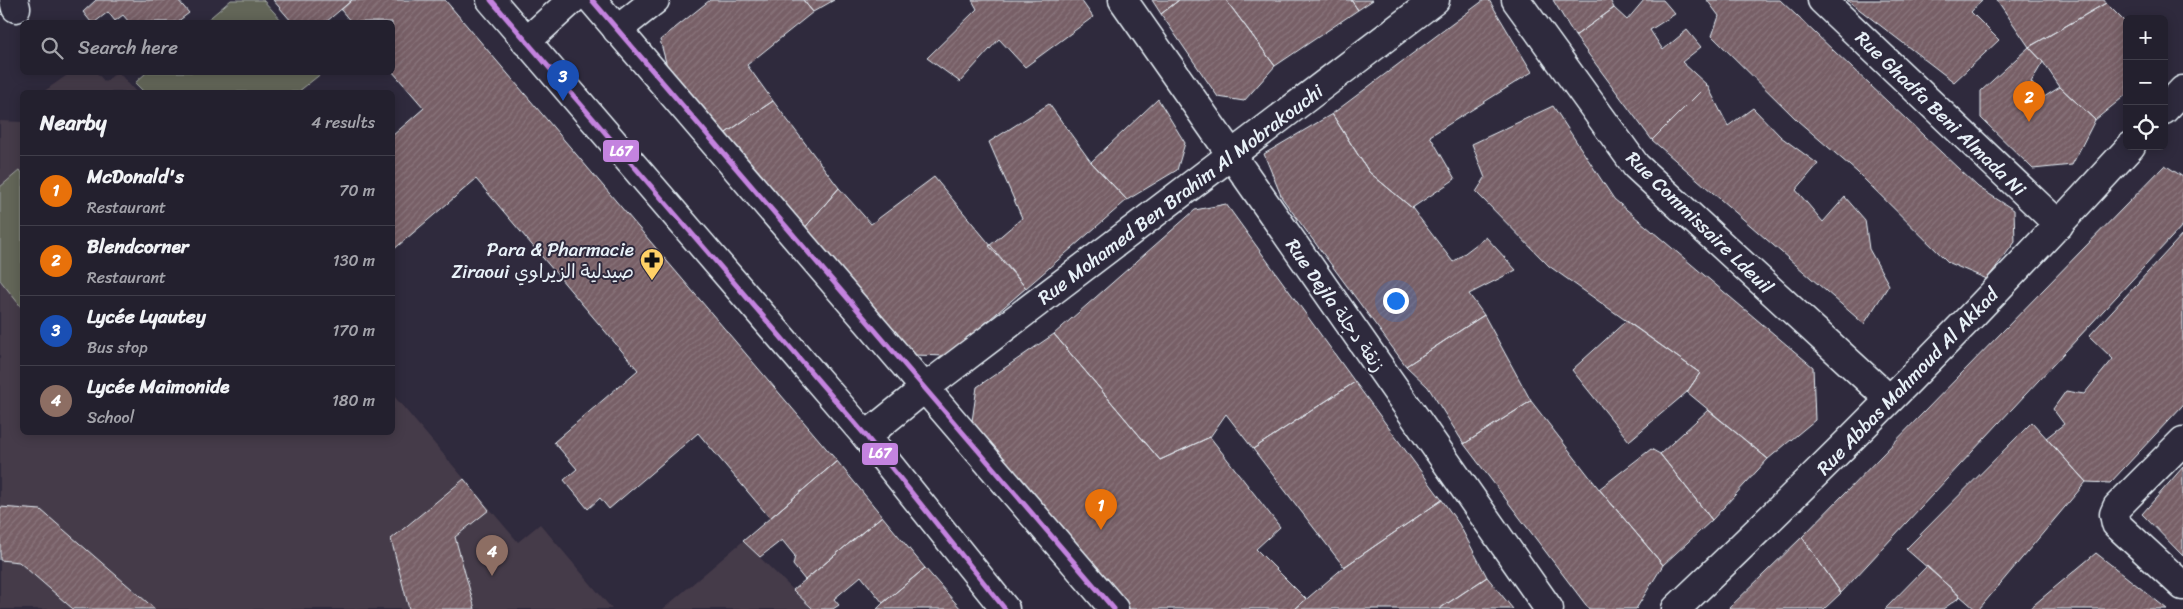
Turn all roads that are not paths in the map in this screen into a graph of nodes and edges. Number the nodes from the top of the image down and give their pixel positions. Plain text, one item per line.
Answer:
1 (491, 0) edge
2 (572, 0) edge
3 (592, 0) edge
4 (655, 0) edge
5 (1123, 0) edge
6 (1435, 0) edge
7 (1516, 0) edge
8 (1822, 0) edge
9 (617, 30) junction
10 (526, 42) junction
11 (2183, 90) edge
12 (2168, 106) edge
13 (2127, 150) edge
14 (1231, 154) junction
15 (2059, 225) junction
16 (924, 388) junction
17 (1889, 399) junction
18 (866, 436) junction
19 (2183, 441) edge
20 (2183, 586) edge
21 (1005, 609) edge
22 (1114, 609) edge
23 (1549, 609) edge
24 (1676, 609) edge

1 - 10 street
2 - 10 street
3 - 9 street
4 - 9 street
5 - 14 street, Rue Dejla زنقة دجلة
6 - 14 street, Rue Mohamed Ben Brahim Al Mobrakouchi
7 - 17 street, Rue Commissaire Ldeuil
8 - 15 street, Rue Ghadfa Beni Almada Ni
9 - 16 street
10 - 18 street
11 - 12 street
13 - 15 street, Rue Abbas Mahmoud Al Akkad
14 - 16 street, Rue Mohamed Ben Brahim Al Mobrakouchi
14 - 23 street, Rue Dejla زنقة دجلة
15 - 17 street, Rue Abbas Mahmoud Al Akkad
16 - 18 street, Rue Mohamed Ben Brahim Al Mobrakouchi
16 - 22 street
17 - 24 street, Rue Abbas Mahmoud Al Akkad
18 - 21 street
19 - 20 street

